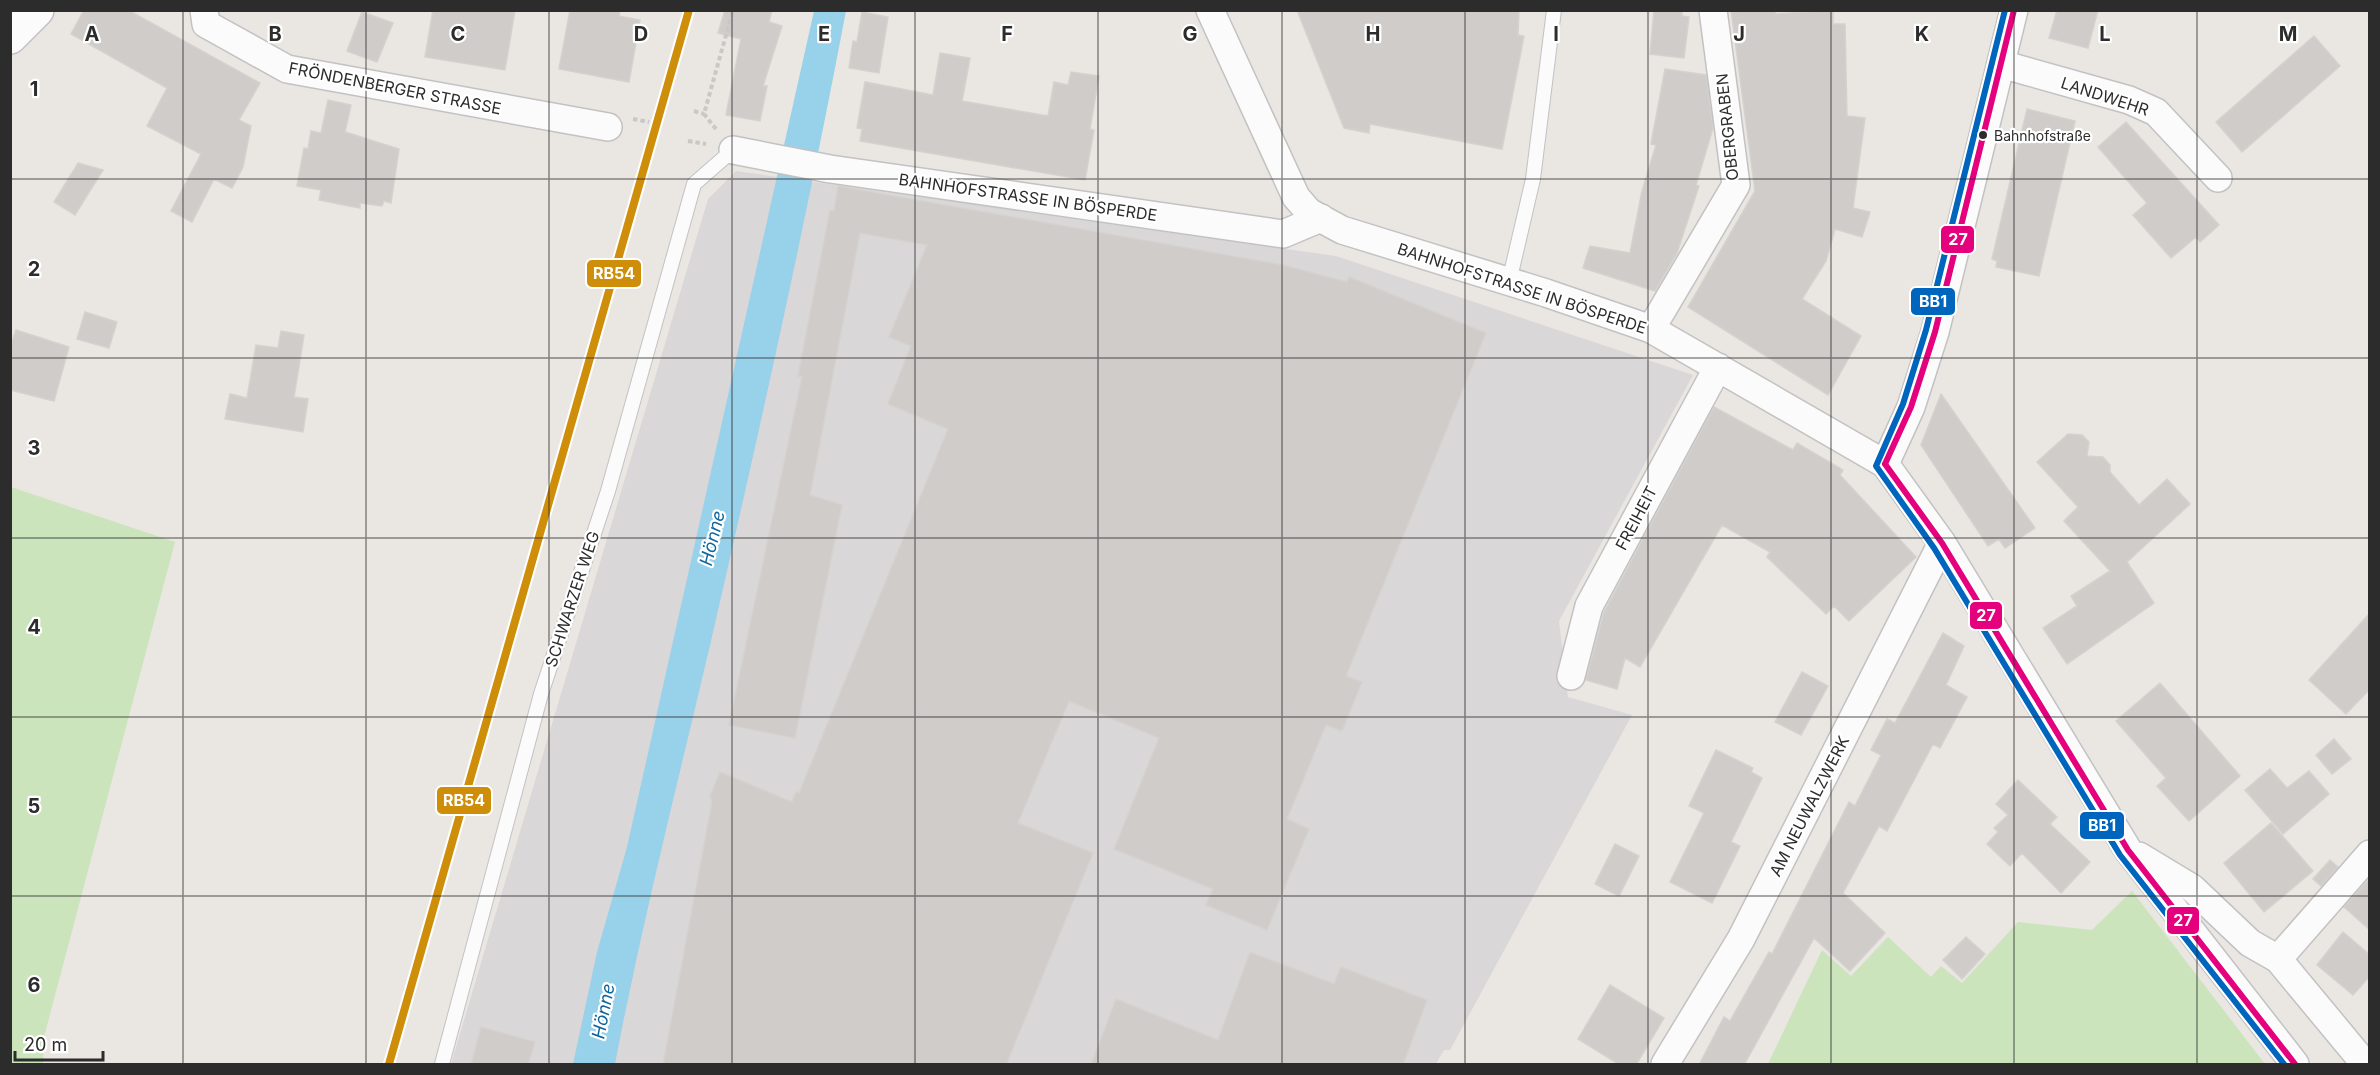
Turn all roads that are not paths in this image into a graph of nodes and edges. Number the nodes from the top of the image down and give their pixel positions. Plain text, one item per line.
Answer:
1 (37, 10) edge
2 (204, 10) edge
3 (1210, 10) edge
4 (1554, 10) edge
5 (1713, 10) edge
6 (2014, 10) edge
7 (10, 37) edge
8 (2001, 64) junction
9 (608, 127) dead end
10 (720, 147) joint
11 (2218, 178) dead end
12 (1321, 218) junction
13 (1509, 282) junction
14 (1651, 329) junction
15 (1718, 367) junction
16 (1885, 464) junction
17 (1942, 543) junction
18 (1571, 676) dead end
19 (2128, 850) junction
20 (2370, 855) edge
21 (2278, 959) junction
22 (442, 1065) edge
23 (1665, 1065) edge
24 (2295, 1065) edge
25 (2365, 1065) edge

1 - 7 main road
2 - 9 street, FRÖNDENBERGER STRASSE
3 - 12 street, BAHNHOFSTRASSE IN BÖSPERDE
4 - 13 lane
5 - 14 street, OBERGRABEN
6 - 8 street
8 - 11 street, LANDWEHR
8 - 16 street
10 - 12 street, BAHNHOFSTRASSE IN BÖSPERDE
10 - 22 lane, SCHWARZER WEG
12 - 13 street, BAHNHOFSTRASSE IN BÖSPERDE
13 - 14 street, BAHNHOFSTRASSE IN BÖSPERDE
14 - 15 street, BAHNHOFSTRASSE IN BÖSPERDE
15 - 16 street, BAHNHOFSTRASSE IN BÖSPERDE
15 - 18 street, FREIHEIT
16 - 17 street, BAHNHOFSTRASSE IN BÖSPERDE
17 - 19 street, BAHNHOFSTRASSE IN BÖSPERDE
17 - 23 street, AM NEUWALZWERK
19 - 21 street, BAHNHOFSTRASSE IN BÖSPERDE
19 - 24 street, BAHNHOFSTRASSE IN BÖSPERDE
20 - 21 street
21 - 25 street, BAHNHOFSTRASSE IN BÖSPERDE

